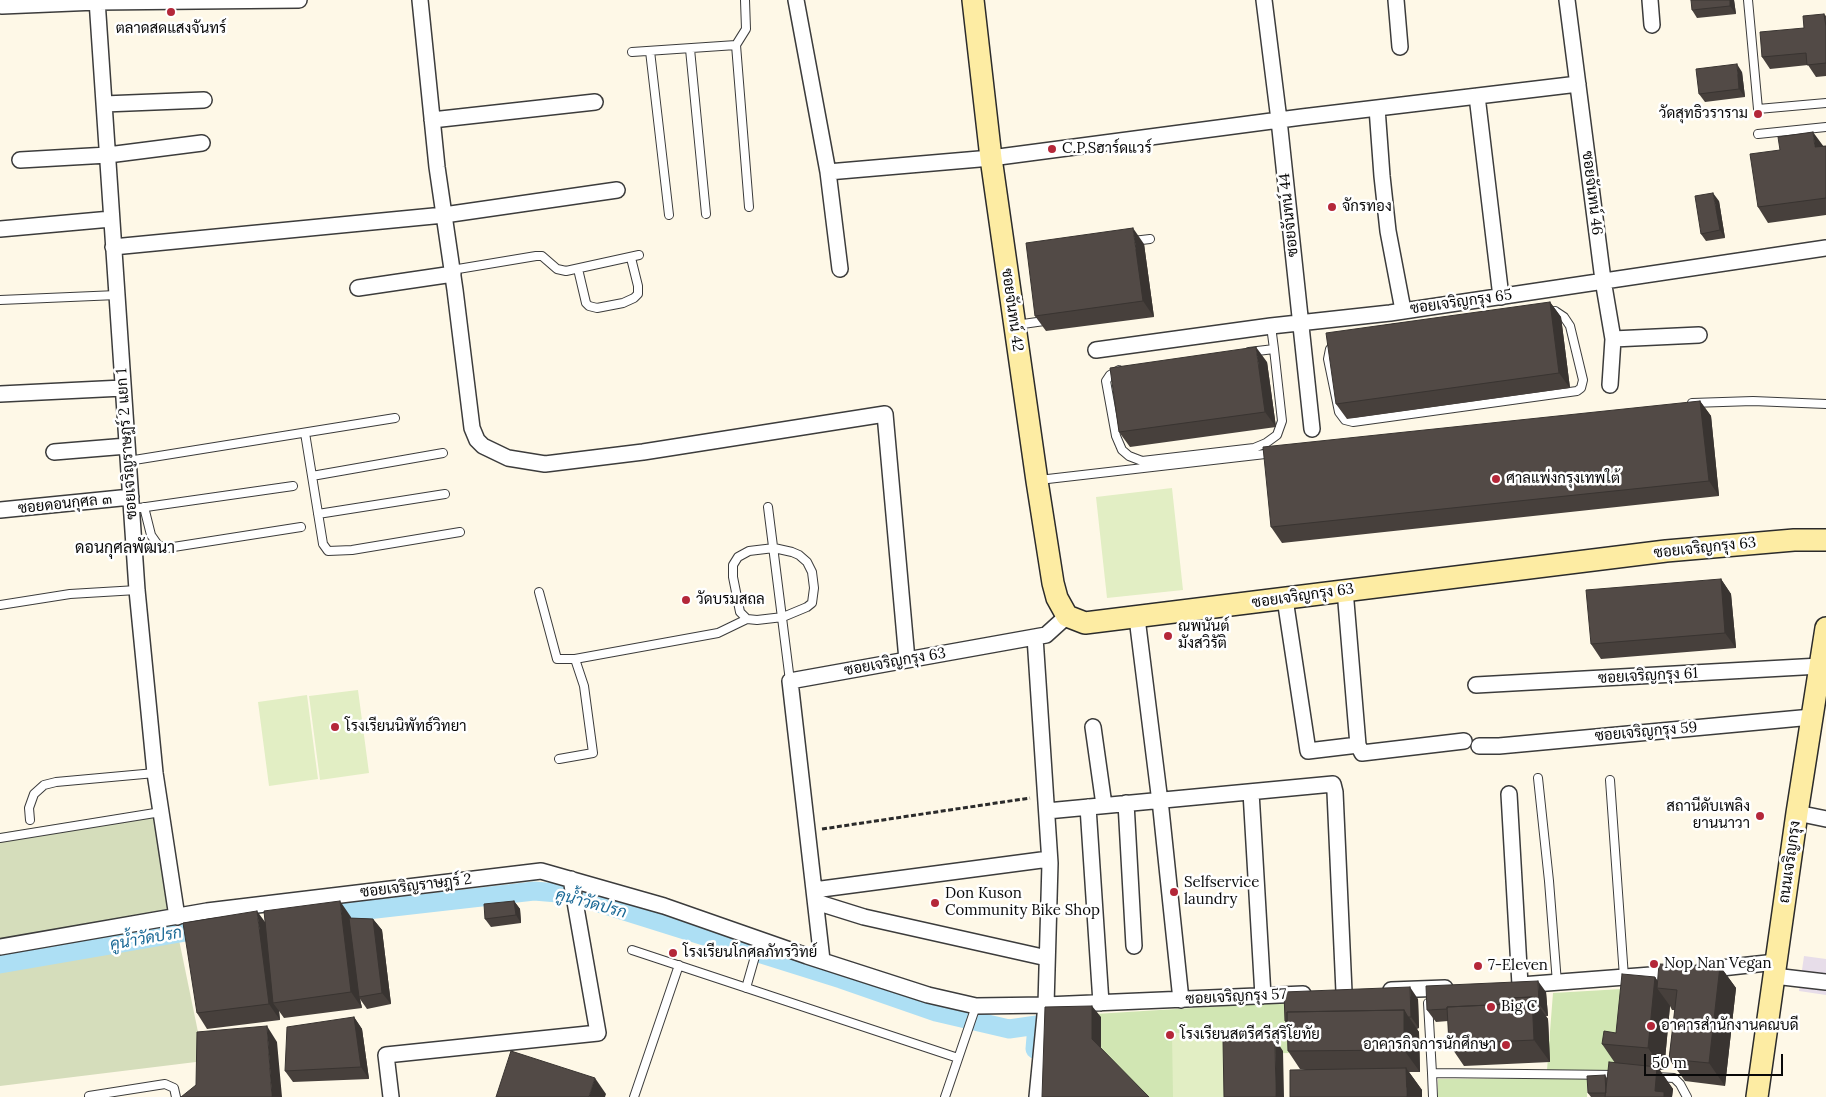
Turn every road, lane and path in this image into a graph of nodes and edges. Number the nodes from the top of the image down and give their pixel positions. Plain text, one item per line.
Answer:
1 (242, 0) edge
2 (299, 0) edge
3 (420, 0) edge
4 (745, 0) edge
5 (796, 0) edge
6 (973, 0) edge
7 (1264, 0) edge
8 (1396, 0) edge
9 (1567, 0) edge
10 (1650, 0) edge
11 (1749, 0) edge
12 (1758, 0) edge
13 (97, 1) edge
14 (2, 6) dead end
15 (1652, 25) dead end
16 (736, 45) junction
17 (1400, 47) dead end
18 (690, 49) junction
19 (650, 51) junction
20 (632, 52) dead end
21 (1578, 84) junction
22 (1477, 96) junction
23 (204, 100) dead end
24 (595, 102) dead end
25 (1826, 103) edge
26 (104, 104) junction
27 (1377, 108) junction
28 (432, 120) junction
29 (1280, 120) junction
30 (1826, 127) edge
31 (1758, 134) dead end
32 (202, 143) dead end
33 (108, 155) junction
34 (991, 158) junction
35 (20, 160) dead end
36 (828, 172) junction
37 (617, 190) dead end
38 (749, 207) dead end
39 (706, 214) dead end
40 (444, 215) junction
41 (669, 215) dead end
42 (112, 219) junction
43 (0, 229) edge
44 (1150, 239) dead end
45 (1121, 242) edge
46 (114, 247) junction
47 (1826, 248) edge
48 (639, 255) dead end
49 (630, 258) junction
50 (578, 269) junction
51 (840, 269) dead end
52 (453, 272) junction
53 (1603, 280) junction
54 (358, 288) dead end
55 (117, 295) junction
56 (1501, 297) junction
57 (0, 300) edge
58 (1396, 312) junction
59 (1040, 313) edge
60 (1300, 323) junction
61 (1014, 326) junction
62 (1271, 326) junction
63 (1391, 329) junction
64 (1699, 335) dead end
65 (1613, 339) junction
66 (1274, 349) junction
67 (1096, 350) dead end
68 (1245, 353) edge
69 (1130, 368) edge
70 (1610, 385) dead end
71 (123, 388) junction
72 (0, 394) edge
73 (1680, 404) edge
74 (1826, 404) edge
75 (395, 418) dead end
76 (1312, 429) dead end
77 (305, 432) junction
78 (54, 452) dead end
79 (1278, 452) edge
80 (443, 453) dead end
81 (128, 454) junction
82 (312, 476) junction
83 (1037, 480) junction
84 (293, 486) dead end
85 (445, 494) dead end
86 (135, 505) junction
87 (768, 507) dead end
88 (0, 510) edge
89 (318, 514) junction
90 (301, 526) dead end
91 (460, 532) dead end
92 (1826, 540) edge
93 (774, 548) junction
94 (137, 590) junction
95 (1345, 590) junction
96 (539, 592) dead end
97 (1285, 599) junction
98 (0, 605) edge
99 (1067, 616) junction
100 (782, 617) junction
101 (1137, 618) junction
102 (747, 619) junction
103 (1035, 637) junction
104 (1825, 639) edge
105 (575, 659) junction
106 (907, 660) junction
107 (1820, 666) junction
108 (790, 681) junction
109 (1476, 685) dead end
110 (1812, 717) junction
111 (1093, 726) dead end
112 (1464, 741) dead end
113 (1358, 746) junction
114 (1479, 746) dead end
115 (559, 759) dead end
116 (155, 773) junction
117 (1538, 778) dead end
118 (1610, 780) dead end
119 (1251, 792) junction
120 (1509, 794) dead end
121 (1046, 795) junction
122 (1159, 797) junction
123 (1126, 803) junction
124 (1104, 805) junction
125 (1088, 807) junction
126 (1046, 811) junction
127 (161, 812) junction
128 (1797, 813) junction
129 (1826, 819) edge
130 (30, 820) dead end
131 (808, 832) junction
132 (0, 838) edge
133 (1049, 859) junction
134 (571, 883) junction
135 (815, 896) junction
136 (177, 916) junction
137 (759, 943) junction
138 (1134, 946) dead end
139 (0, 947) edge
140 (632, 950) dead end
141 (1047, 958) junction
142 (822, 960) junction
143 (679, 965) junction
144 (1775, 969) junction
145 (1624, 977) junction
146 (1826, 982) edge
147 (1557, 983) junction
148 (1520, 985) junction
149 (1501, 986) edge
150 (746, 988) junction
151 (1464, 988) edge
152 (1427, 989) junction
153 (1362, 991) edge
154 (1381, 991) edge
155 (1344, 992) junction
156 (1264, 996) junction
157 (1180, 1000) junction
158 (1101, 1003) junction
159 (1046, 1005) junction
160 (975, 1009) junction
161 (958, 1058) junction
162 (1432, 1072) junction
163 (1626, 1076) edge
164 (1646, 1076) edge
165 (88, 1096) edge
166 (176, 1097) edge
167 (391, 1097) edge
168 (634, 1097) edge
169 (945, 1097) edge
170 (1038, 1097) edge
171 (1433, 1097) edge
172 (1687, 1097) edge
173 (1757, 1097) edge

1 - 2 street
1 - 13 street
3 - 28 street
4 - 16 lane
5 - 36 street
6 - 34 street, ซอยจันทน์ 42
7 - 29 street, ซอยจันทน์ 44
8 - 17 street
9 - 21 street, ซอยจันทน์ 46
10 - 15 street
11 - 12 lane
11 - 25 lane
13 - 14 street
13 - 26 street, ซอยเจริญราษฎร์ 2 แยก 1
16 - 18 lane
16 - 38 lane
18 - 19 lane
18 - 39 lane
19 - 20 lane
19 - 41 lane
21 - 22 street
21 - 53 street, ซอยจันทน์ 46
22 - 27 street
22 - 56 street
23 - 26 street
24 - 28 street
26 - 33 street, ซอยเจริญราษฎร์ 2 แยก 1
27 - 29 street
27 - 58 street
28 - 40 street
29 - 34 street
29 - 60 street, ซอยจันทน์ 44
30 - 31 lane
32 - 33 street
33 - 35 street
33 - 42 street, ซอยเจริญราษฎร์ 2 แยก 1
34 - 36 street
34 - 61 street, ซอยจันทน์ 42
36 - 51 street
37 - 40 street
40 - 46 street
40 - 52 street
42 - 43 street
42 - 46 street, ซอยเจริญราษฎร์ 2 แยก 1
44 - 45 lane
46 - 55 street, ซอยเจริญราษฎร์ 2 แยก 1
47 - 53 street, ซอยเจริญกรุง 65
48 - 49 lane
49 - 50 lane
49 - 50 lane
50 - 52 lane
52 - 54 street
52 - 106 street
53 - 56 street, ซอยเจริญกรุง 65
53 - 65 street, ซอยจันทน์ 46
55 - 57 lane
55 - 71 street, ซอยเจริญราษฎร์ 2 แยก 1
56 - 58 street, ซอยเจริญกรุง 65
58 - 60 street, ซอยเจริญกรุง 65
58 - 63 lane
59 - 61 lane
60 - 62 street, ซอยเจริญกรุง 65
60 - 76 street, ซอยจันทน์ 44
61 - 83 street, ซอยจันทน์ 42
62 - 66 lane
62 - 67 street, ซอยเจริญกรุง 65
63 - 63 lane
64 - 65 street
65 - 70 street, ซอยจันทน์ 46
66 - 68 lane
66 - 69 lane
71 - 72 street
71 - 81 street, ซอยเจริญราษฎร์ 2 แยก 1
73 - 74 lane
75 - 77 lane
77 - 81 lane
77 - 82 lane
78 - 81 street
79 - 83 lane
80 - 82 lane
81 - 86 street, ซอยเจริญราษฎร์ 2 แยก 1
82 - 89 lane
83 - 99 street, ซอยจันทน์ 42
84 - 86 lane
85 - 89 lane
86 - 88 street, ซอยดอนกุศล ๓
86 - 90 lane
86 - 94 street, ซอยเจริญราษฎร์ 2 แยก 1
87 - 93 lane
89 - 91 lane
92 - 95 street, ซอยเจริญกรุง 63
93 - 100 lane
93 - 100 lane
93 - 102 lane
94 - 98 lane
94 - 116 street, ซอยเจริญราษฎร์ 2 แยก 1
95 - 97 street, ซอยเจริญกรุง 63
95 - 113 street
96 - 105 lane
97 - 101 street, ซอยเจริญกรุง 63
97 - 113 street
99 - 101 street, ซอยเจริญกรุง 63
99 - 103 street, ซอยเจริญกรุง 63
100 - 102 lane
100 - 108 lane
101 - 122 street
102 - 105 lane
103 - 106 street, ซอยเจริญกรุง 63
103 - 121 street
104 - 107 street, ถนนเจริญกรุง
105 - 115 lane
106 - 108 street, ซอยเจริญกรุง 63
107 - 109 street, ซอยเจริญกรุง 61
107 - 110 street, ถนนเจริญกรุง
108 - 131 street
110 - 114 street, ซอยเจริญกรุง 59
110 - 128 street, ถนนเจริญกรุง
111 - 124 street
112 - 113 street
116 - 127 street, ซอยเจริญราษฎร์ 2 แยก 1
116 - 130 lane
117 - 147 lane
118 - 145 lane
119 - 122 street
119 - 155 street
119 - 156 street
120 - 148 street
121 - 126 street
121 - 131 path
122 - 123 street
122 - 157 street
123 - 124 street
123 - 138 street
124 - 125 street
125 - 126 street
125 - 158 street
126 - 133 street
127 - 132 lane
127 - 136 street, ซอยเจริญราษฎร์ 2 แยก 1
128 - 129 street
128 - 144 street, ถนนเจริญกรุง
131 - 135 street
133 - 135 street
133 - 141 street
134 - 136 street, ซอยเจริญราษฎร์ 2
134 - 137 street, ซอยเจริญราษฎร์ 2
134 - 167 street
135 - 141 street
135 - 142 street
136 - 139 street, ซอยเจริญราษฎร์ 2
137 - 142 street, ซอยเจริญราษฎร์ 2
137 - 150 lane
140 - 143 lane
141 - 159 street
142 - 160 street, ซอยเจริญกรุง 57
143 - 150 lane
143 - 168 lane
144 - 145 street
144 - 146 street
144 - 173 street, ถนนเจริญกรุง
145 - 147 street
147 - 148 street
148 - 149 street
150 - 161 lane
151 - 152 street
152 - 154 street
152 - 162 lane
153 - 155 street, ซอยเจริญกรุง 57
155 - 156 street, ซอยเจริญกรุง 57
156 - 157 street, ซอยเจริญกรุง 57
157 - 158 street, ซอยเจริญกรุง 57
158 - 159 street, ซอยเจริญกรุง 57
159 - 160 street, ซอยเจริญกรุง 57
159 - 170 street
160 - 161 lane
161 - 169 lane
162 - 163 lane
162 - 171 lane
164 - 172 lane
165 - 166 lane

